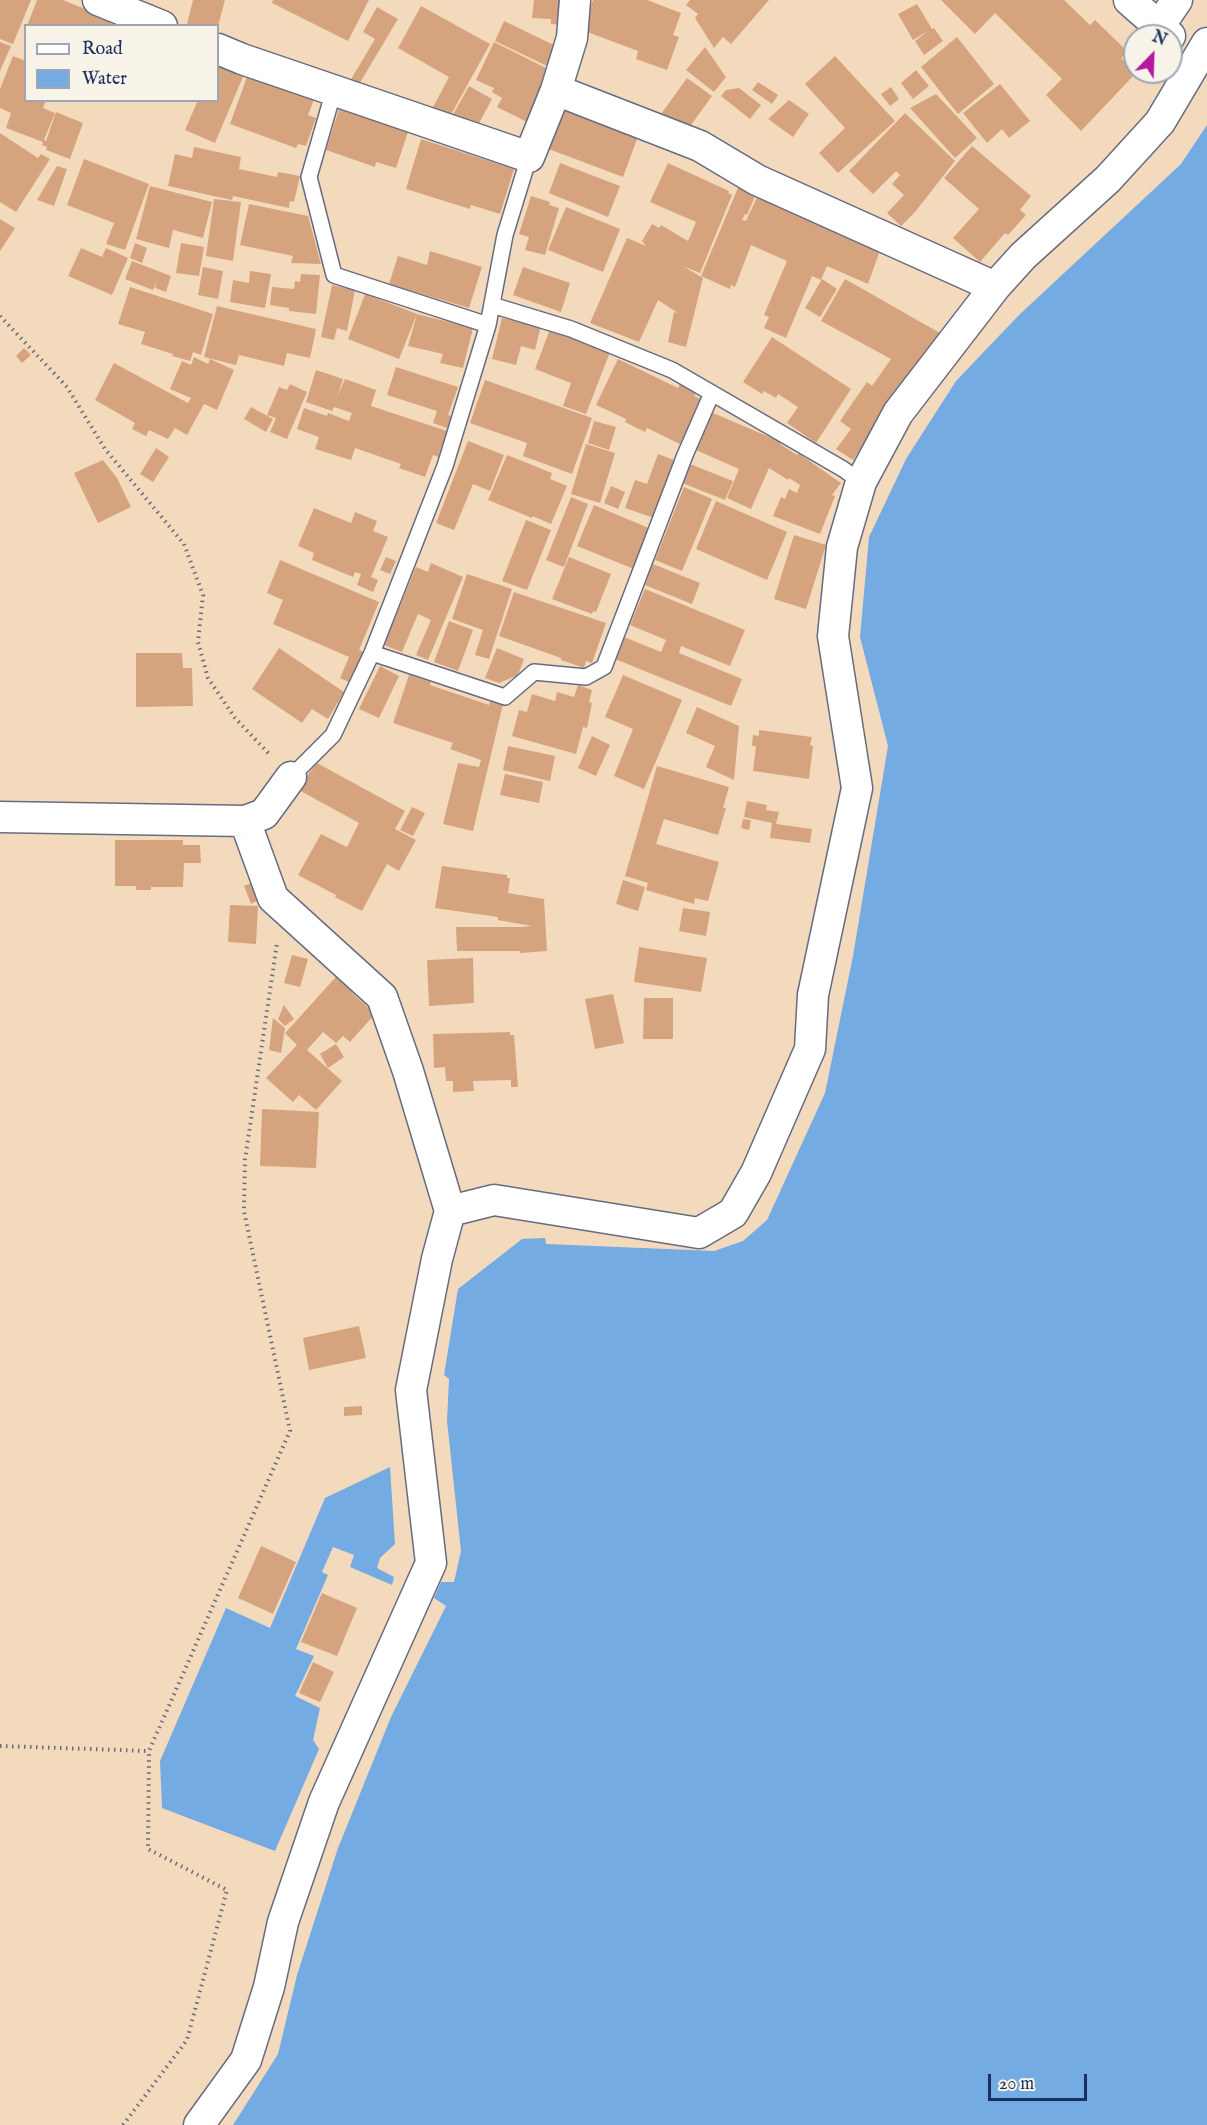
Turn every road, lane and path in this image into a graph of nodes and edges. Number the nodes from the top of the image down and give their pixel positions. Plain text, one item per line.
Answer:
1 (98, 0) edge
2 (575, 0) edge
3 (1129, 0) edge
4 (1177, 0) edge
5 (157, 24) edge
6 (1157, 24) edge
7 (1170, 24) edge
8 (1183, 42) edge
9 (219, 49) edge
10 (1202, 53) edge
11 (334, 90) junction
12 (556, 90) junction
13 (529, 157) junction
14 (995, 287) junction
15 (492, 305) junction
16 (0, 316) edge
17 (488, 325) junction
18 (712, 393) junction
19 (861, 482) junction
20 (372, 653) junction
21 (291, 777) junction
22 (0, 817) edge
23 (245, 821) junction
24 (282, 907) junction
25 (450, 1211) junction
26 (0, 1746) edge
27 (149, 1751) junction
28 (123, 2125) edge
29 (199, 2125) edge

1 - 5 street
2 - 12 street
3 - 6 street
4 - 7 street
8 - 10 street
9 - 11 street
10 - 14 street
11 - 13 street
11 - 17 lane
12 - 13 street
12 - 14 street
13 - 15 lane
14 - 19 street
15 - 17 lane
15 - 18 lane
16 - 21 path
17 - 20 lane
18 - 19 lane
18 - 20 lane
19 - 25 street
20 - 21 lane
21 - 23 street
22 - 23 street
23 - 24 street
24 - 25 street
24 - 27 path
25 - 29 street
26 - 27 path
27 - 28 path

